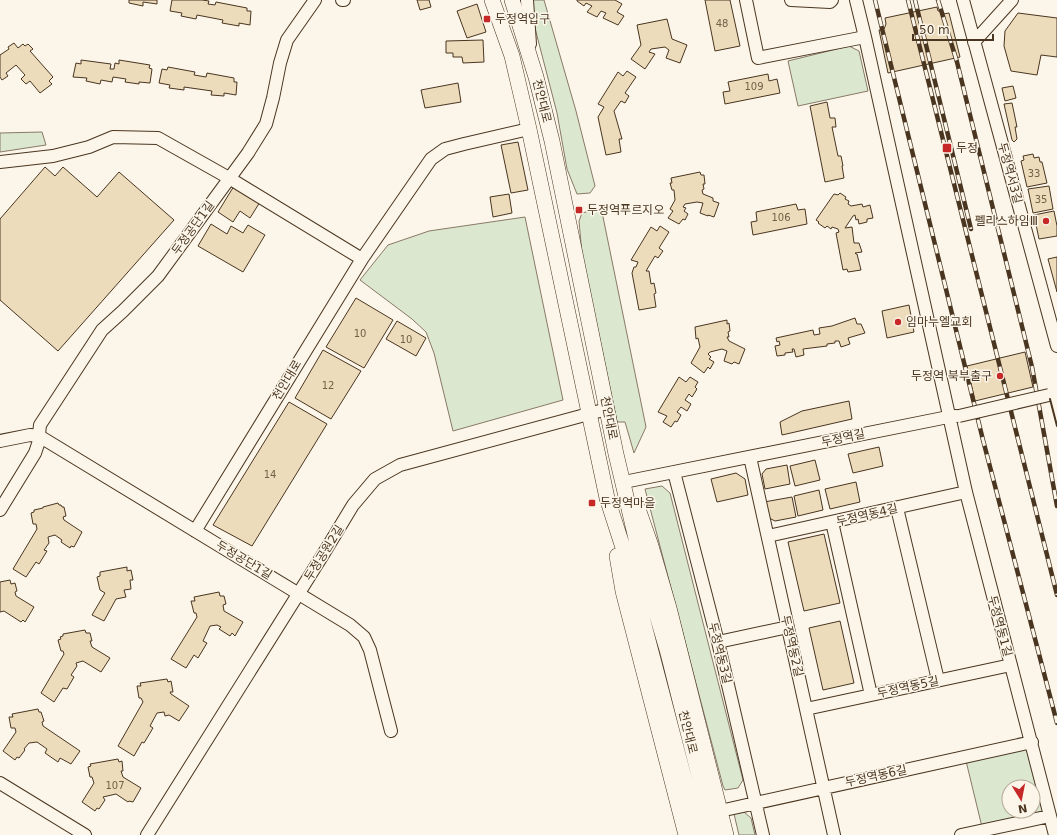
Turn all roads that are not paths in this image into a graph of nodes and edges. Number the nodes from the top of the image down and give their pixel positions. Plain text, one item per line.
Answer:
1 (315, 0) edge
2 (492, 0) edge
3 (512, 0) edge
4 (527, 0) edge
5 (746, 0) edge
6 (791, 0) edge
7 (832, 0) edge
8 (856, 0) edge
9 (963, 0) edge
10 (1012, 0) edge
11 (865, 37) junction
12 (974, 42) junction
13 (531, 59) junction
14 (529, 128) junction
15 (0, 162) edge
16 (229, 178) junction
17 (362, 259) junction
18 (1057, 346) edge
19 (1053, 395) edge
20 (607, 409) junction
21 (588, 414) junction
22 (954, 416) junction
23 (39, 436) junction
24 (0, 441) edge
25 (616, 454) junction
26 (750, 457) junction
27 (674, 472) junction
28 (629, 481) junction
29 (966, 492) junction
30 (606, 498) junction
31 (897, 508) junction
32 (0, 510) edge
33 (832, 522) junction
34 (195, 531) junction
35 (768, 536) junction
36 (298, 594) junction
37 (788, 627) junction
38 (718, 642) junction
39 (1010, 665) junction
40 (938, 680) junction
41 (871, 695) junction
42 (806, 709) junction
43 (391, 731) dead end
44 (1032, 742) junction
45 (0, 783) edge
46 (824, 788) junction
47 (756, 803) junction
48 (720, 811) junction
49 (1050, 816) junction
50 (975, 834) edge
51 (85, 835) edge
52 (147, 835) edge
53 (686, 835) edge
54 (699, 835) edge
55 (714, 835) edge
56 (726, 835) edge
57 (763, 835) edge
58 (834, 835) edge
59 (961, 835) edge
60 (1055, 835) edge

1 - 16 street, 두정공단1길
2 - 14 main road, 천안대로
3 - 13 main road, 천안대로
4 - 13 street
5 - 11 street
6 - 7 street
8 - 11 street, 두정역동1길
9 - 12 street, 두정역서3길
10 - 12 street
11 - 22 street, 두정역동1길
12 - 18 street, 두정역서3길
13 - 20 main road, 천안대로
14 - 17 street, 천안대로
14 - 21 main road, 천안대로
15 - 16 street
16 - 17 street
16 - 23 street, 두정공단1길
17 - 34 street, 천안대로
19 - 22 street, 두정역길, bridge
20 - 21 street, 두정공원2길
20 - 25 main road, 천안대로
21 - 30 main road, 천안대로
21 - 36 street, 두정공원2길
22 - 26 street, 두정역길
22 - 29 street, 두정역동1길
23 - 24 street
23 - 32 street, 두정공단1길
23 - 34 street, 두정공단1길
25 - 28 main road
25 - 55 main road, 천안대로
26 - 27 street, 두정역길
26 - 35 street, 두정역동2길
27 - 28 street, 두정역길
27 - 38 street, 두정역동3길
28 - 48 main road
29 - 31 street, 두정역동4길
29 - 39 street, 두정역동1길
30 - 53 main road
30 - 54 main road, 천안대로
31 - 33 street, 두정역동4길
31 - 40 street
33 - 35 street, 두정역동4길
33 - 41 street
34 - 36 street, 두정공단1길
35 - 37 street, 두정역동2길
36 - 43 street, 두정공단1길
36 - 52 street, 두정공원2길
37 - 38 street
37 - 42 street, 두정역동2길
38 - 47 street, 두정역동3길
39 - 40 street, 두정역동5길
39 - 44 street, 두정역동1길
40 - 41 street, 두정역동5길
41 - 42 street, 두정역동5길
42 - 46 street, 두정역동2길
44 - 46 street, 두정역동6길
44 - 49 street, 두정역동1길
45 - 51 street
46 - 47 street, 두정역동6길
46 - 58 street, 두정역동2길
47 - 48 street, 두정역동6길
47 - 57 street, 두정역동3길
48 - 56 main road
49 - 50 street
49 - 60 street, 두정역동1길
50 - 59 street

